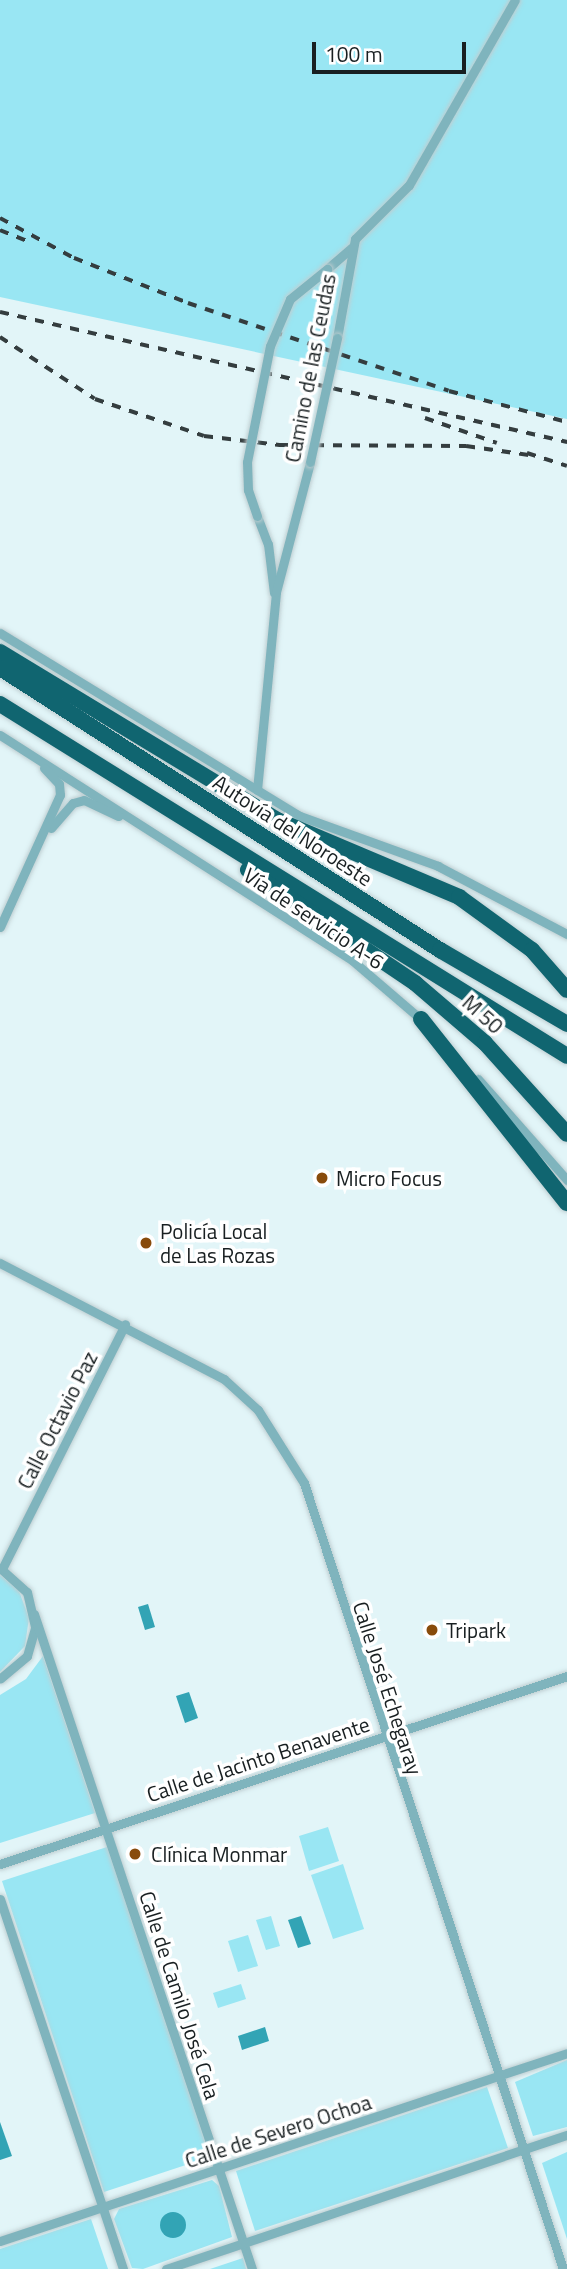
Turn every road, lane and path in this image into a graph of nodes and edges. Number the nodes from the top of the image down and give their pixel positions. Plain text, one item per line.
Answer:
1 (515, 0) edge
2 (352, 247) junction
3 (275, 601) junction
4 (0, 633) edge
5 (0, 652) edge
6 (0, 668) edge
7 (0, 704) edge
8 (0, 736) edge
9 (131, 785) junction
10 (257, 790) junction
11 (46, 835) junction
12 (229, 881) junction
13 (0, 927) edge
14 (567, 934) edge
15 (565, 987) edge
16 (421, 1020) joint
17 (567, 1024) edge
18 (567, 1056) edge
19 (567, 1135) edge
20 (559, 1182) edge
21 (567, 1203) edge
22 (567, 1214) edge
23 (0, 1263) edge
24 (125, 1324) junction
25 (1, 1569) edge
26 (34, 1614) junction
27 (567, 1676) edge
28 (0, 1679) edge
29 (385, 1736) junction
30 (106, 1828) junction
31 (0, 1864) edge
32 (0, 1899) edge
33 (567, 2053) edge
34 (498, 2077) junction
35 (567, 2135) edge
36 (522, 2149) junction
37 (219, 2169) junction
38 (103, 2209) junction
39 (0, 2241) edge
40 (243, 2244) junction
41 (123, 2269) edge
42 (166, 2269) edge
43 (252, 2269) edge
44 (563, 2269) edge

1 - 2 street, Camino de las Ceudas
2 - 3 street, Camino de las Ceudas, bridge
2 - 3 street, bridge
3 - 10 street, Camino de las Ceudas
4 - 10 street
5 - 15 highway
6 - 17 highway, Autovía del Noroeste
7 - 9 highway
8 - 11 street
8 - 12 street, Vía de servicio A-6
9 - 18 highway
9 - 19 highway, M 50
10 - 14 street
11 - 12 street
11 - 13 street
12 - 16 street, Vía de servicio A-6
16 - 20 highway
20 - 21 highway
20 - 22 street
23 - 24 street, Calle José Echegaray
24 - 25 street, Calle Octavio Paz
24 - 29 street, Calle José Echegaray
25 - 26 street, Calle de Camilo José Cela
26 - 28 street
26 - 30 street, Calle de Camilo José Cela
27 - 29 street, Calle de Jacinto Benavente
29 - 30 street, Calle de Jacinto Benavente
29 - 34 street, Calle José Echegaray
30 - 31 street, Calle de Jacinto Benavente
30 - 37 street, Calle de Camilo José Cela
32 - 38 street
33 - 34 street, Calle de Severo Ochoa
34 - 36 street, Calle José Echegaray
34 - 37 street, Calle de Severo Ochoa
35 - 36 street
36 - 40 street
36 - 44 street, Calle José Echegaray
37 - 38 street, Calle de Severo Ochoa
37 - 40 street, Calle de Camilo José Cela
38 - 39 street, Calle de Severo Ochoa
38 - 41 street
40 - 42 street
40 - 43 street, Calle de Camilo José Cela

